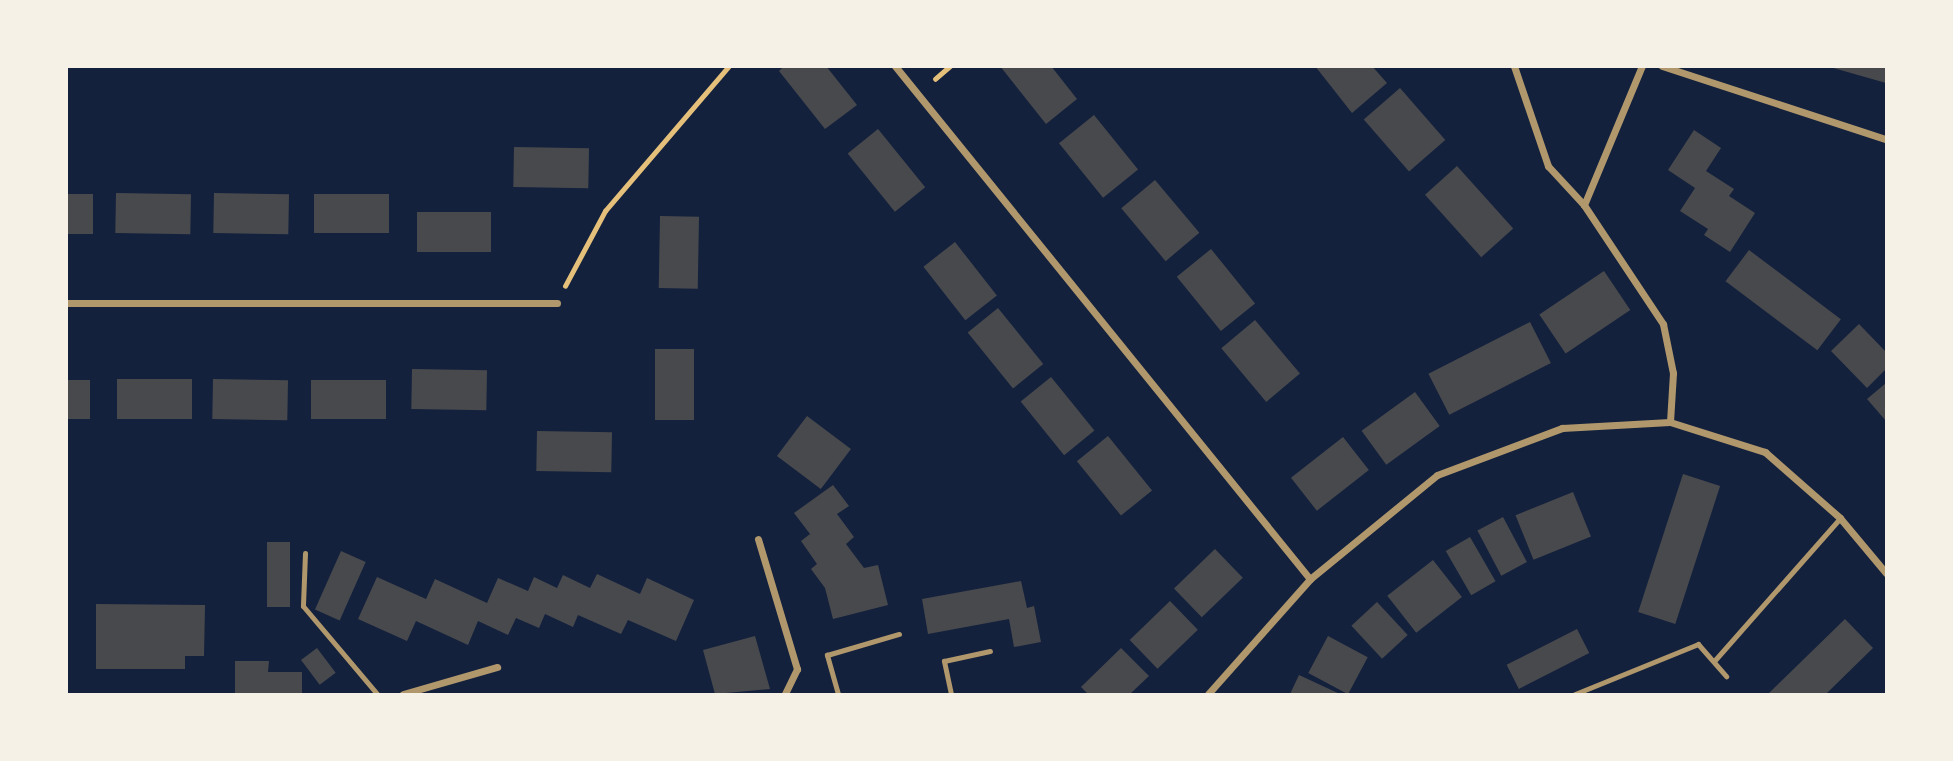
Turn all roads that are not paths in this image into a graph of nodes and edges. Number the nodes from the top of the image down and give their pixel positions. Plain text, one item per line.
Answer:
1 (895, 66) edge
2 (1514, 66) edge
3 (1642, 66) edge
4 (1662, 66) edge
5 (1886, 139) edge
6 (1584, 205) junction
7 (66, 303) edge
8 (556, 303) road end
9 (1670, 422) junction
10 (1840, 518) junction
11 (758, 540) dead end
12 (305, 553) dead end
13 (1886, 573) edge
14 (1310, 579) junction
15 (900, 634) dead end
16 (989, 651) dead end
17 (1715, 660) junction
18 (497, 667) dead end
19 (1726, 676) dead end
20 (377, 695) edge
21 (403, 695) edge
22 (785, 695) edge
23 (838, 695) edge
24 (951, 695) edge
25 (1208, 695) edge
26 (1575, 695) edge

1 - 14 street
2 - 6 street
3 - 6 street
4 - 5 street
6 - 9 street
7 - 8 street
9 - 10 street
9 - 14 street
10 - 13 street
10 - 17 lane
11 - 22 street
12 - 20 lane
14 - 25 street
15 - 23 lane
16 - 24 lane
17 - 19 lane
17 - 26 lane
18 - 21 street

